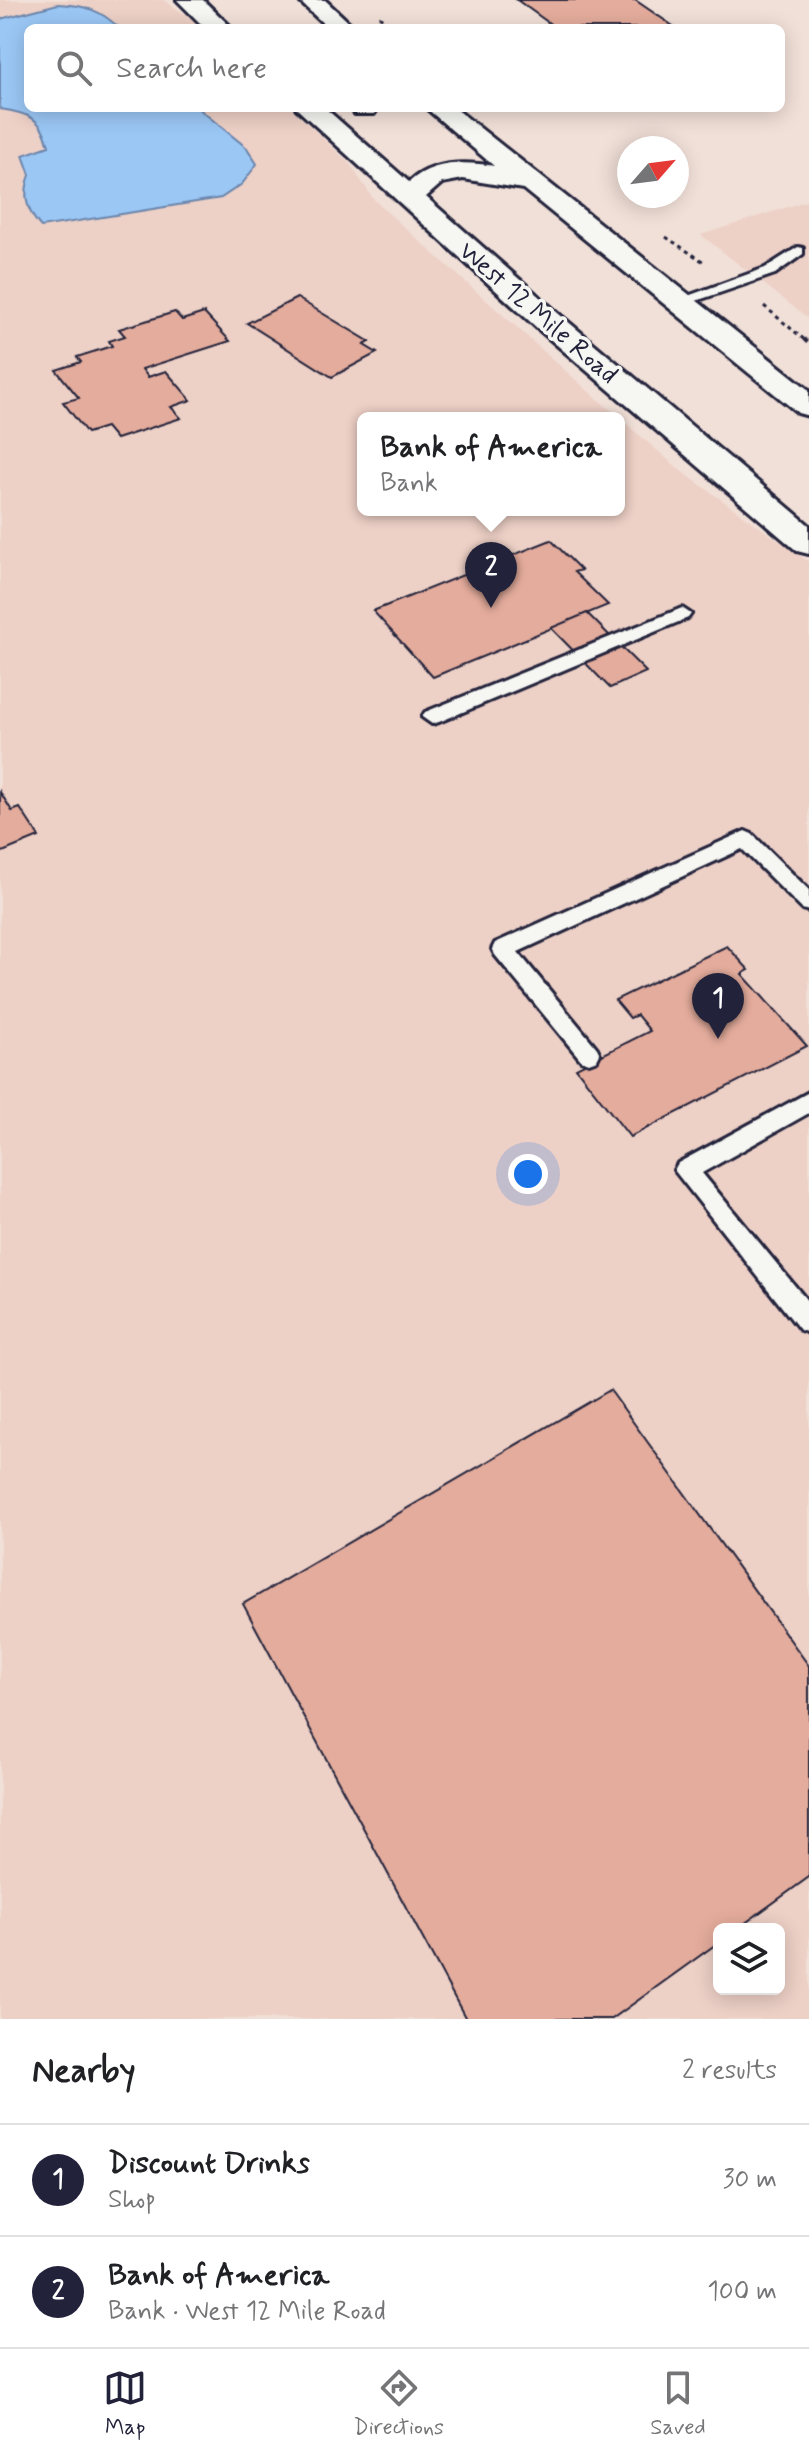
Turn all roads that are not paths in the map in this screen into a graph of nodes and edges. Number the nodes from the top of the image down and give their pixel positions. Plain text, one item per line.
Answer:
1 (189, 0) edge
2 (310, 0) edge
3 (216, 24) edge
4 (338, 24) edge
5 (313, 112) edge
6 (444, 112) edge
7 (533, 184) junction
8 (410, 200) junction
9 (798, 251) dead end
10 (679, 302) junction
11 (809, 406) edge
12 (809, 543) edge
13 (682, 614) dead end
14 (432, 717) dead end
15 (809, 903) edge
16 (589, 1054) dead end
17 (809, 1102) edge
18 (809, 1322) edge

1 - 3 main road
2 - 4 main road
5 - 8 main road, West 12 Mile Road
6 - 7 main road
7 - 8 main road
7 - 10 main road
8 - 12 main road, West 12 Mile Road
9 - 10 lane
10 - 11 main road
13 - 14 lane
15 - 16 lane
17 - 18 lane

